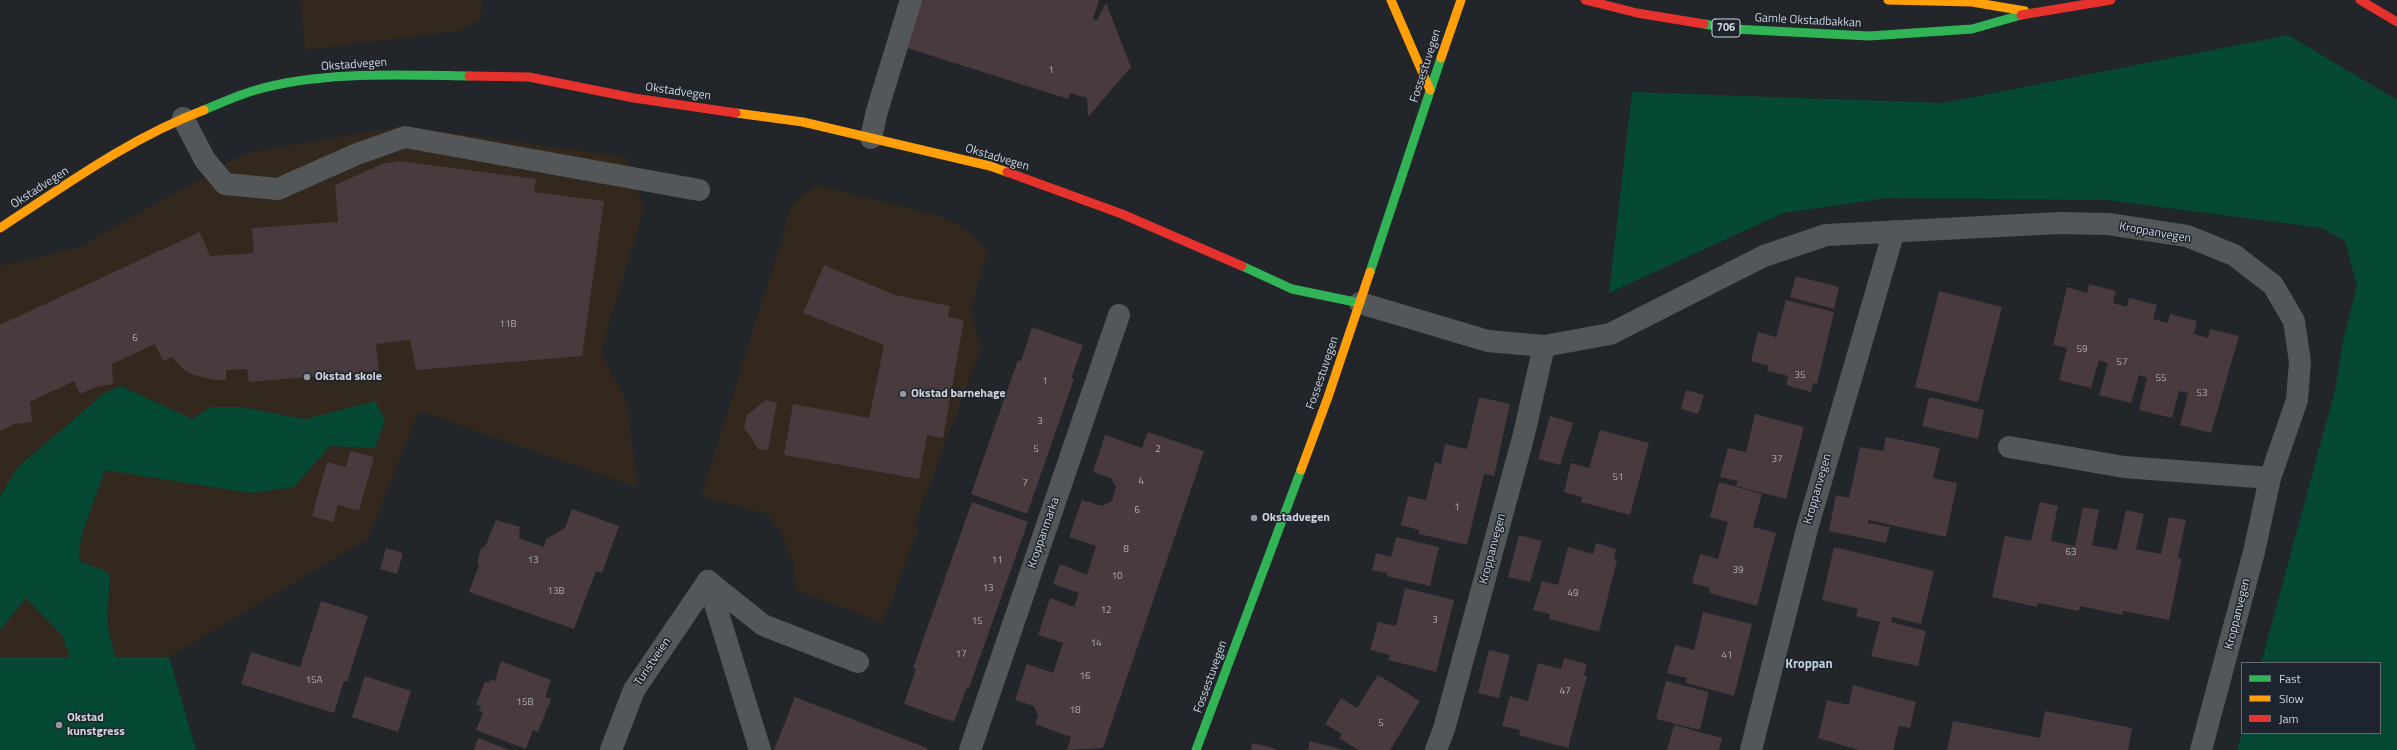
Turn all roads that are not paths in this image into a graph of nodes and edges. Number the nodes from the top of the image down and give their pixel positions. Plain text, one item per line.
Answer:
1 (911, 0) edge
2 (1391, 0) edge
3 (1461, 0) edge
4 (1584, 0) edge
5 (1888, 0) edge
6 (2111, 0) edge
7 (2360, 0) edge
8 (2032, 12) junction
9 (2397, 22) edge
10 (1430, 90) junction
11 (183, 118) junction
12 (871, 138) junction
13 (698, 190) dead end
14 (0, 228) edge
15 (1894, 231) junction
16 (1360, 303) junction
17 (1119, 315) dead end
18 (1544, 346) junction
19 (2009, 447) dead end
20 (2270, 478) junction
21 (708, 581) junction
22 (858, 662) dead end
23 (611, 750) edge
24 (760, 750) edge
25 (970, 750) edge
26 (1196, 750) edge
27 (1436, 750) edge
28 (1751, 750) edge
29 (2200, 750) edge

1 - 12 street
2 - 10 main road
3 - 10 main road, Fossestuvegen
4 - 8 main road, Gamle Okstadbakkan / 706
5 - 8 main road, Gamle Okstadbakkan / 706
6 - 8 main road, Gamle Okstadbakkan / 706
7 - 9 main road
10 - 16 main road, Fossestuvegen
11 - 12 main road, Okstadvegen
11 - 13 street
11 - 14 main road, Okstadvegen
12 - 16 main road, Okstadvegen
15 - 18 street, Kroppanvegen
15 - 20 street, Kroppanvegen
15 - 28 street, Kroppanvegen
16 - 18 street, Kroppanvegen
16 - 26 main road, Fossestuvegen
17 - 25 street, Kroppanmarka
18 - 27 street, Kroppanvegen
19 - 20 street
20 - 29 street, Kroppanvegen
21 - 22 street
21 - 23 street, Turistveien
21 - 24 street

